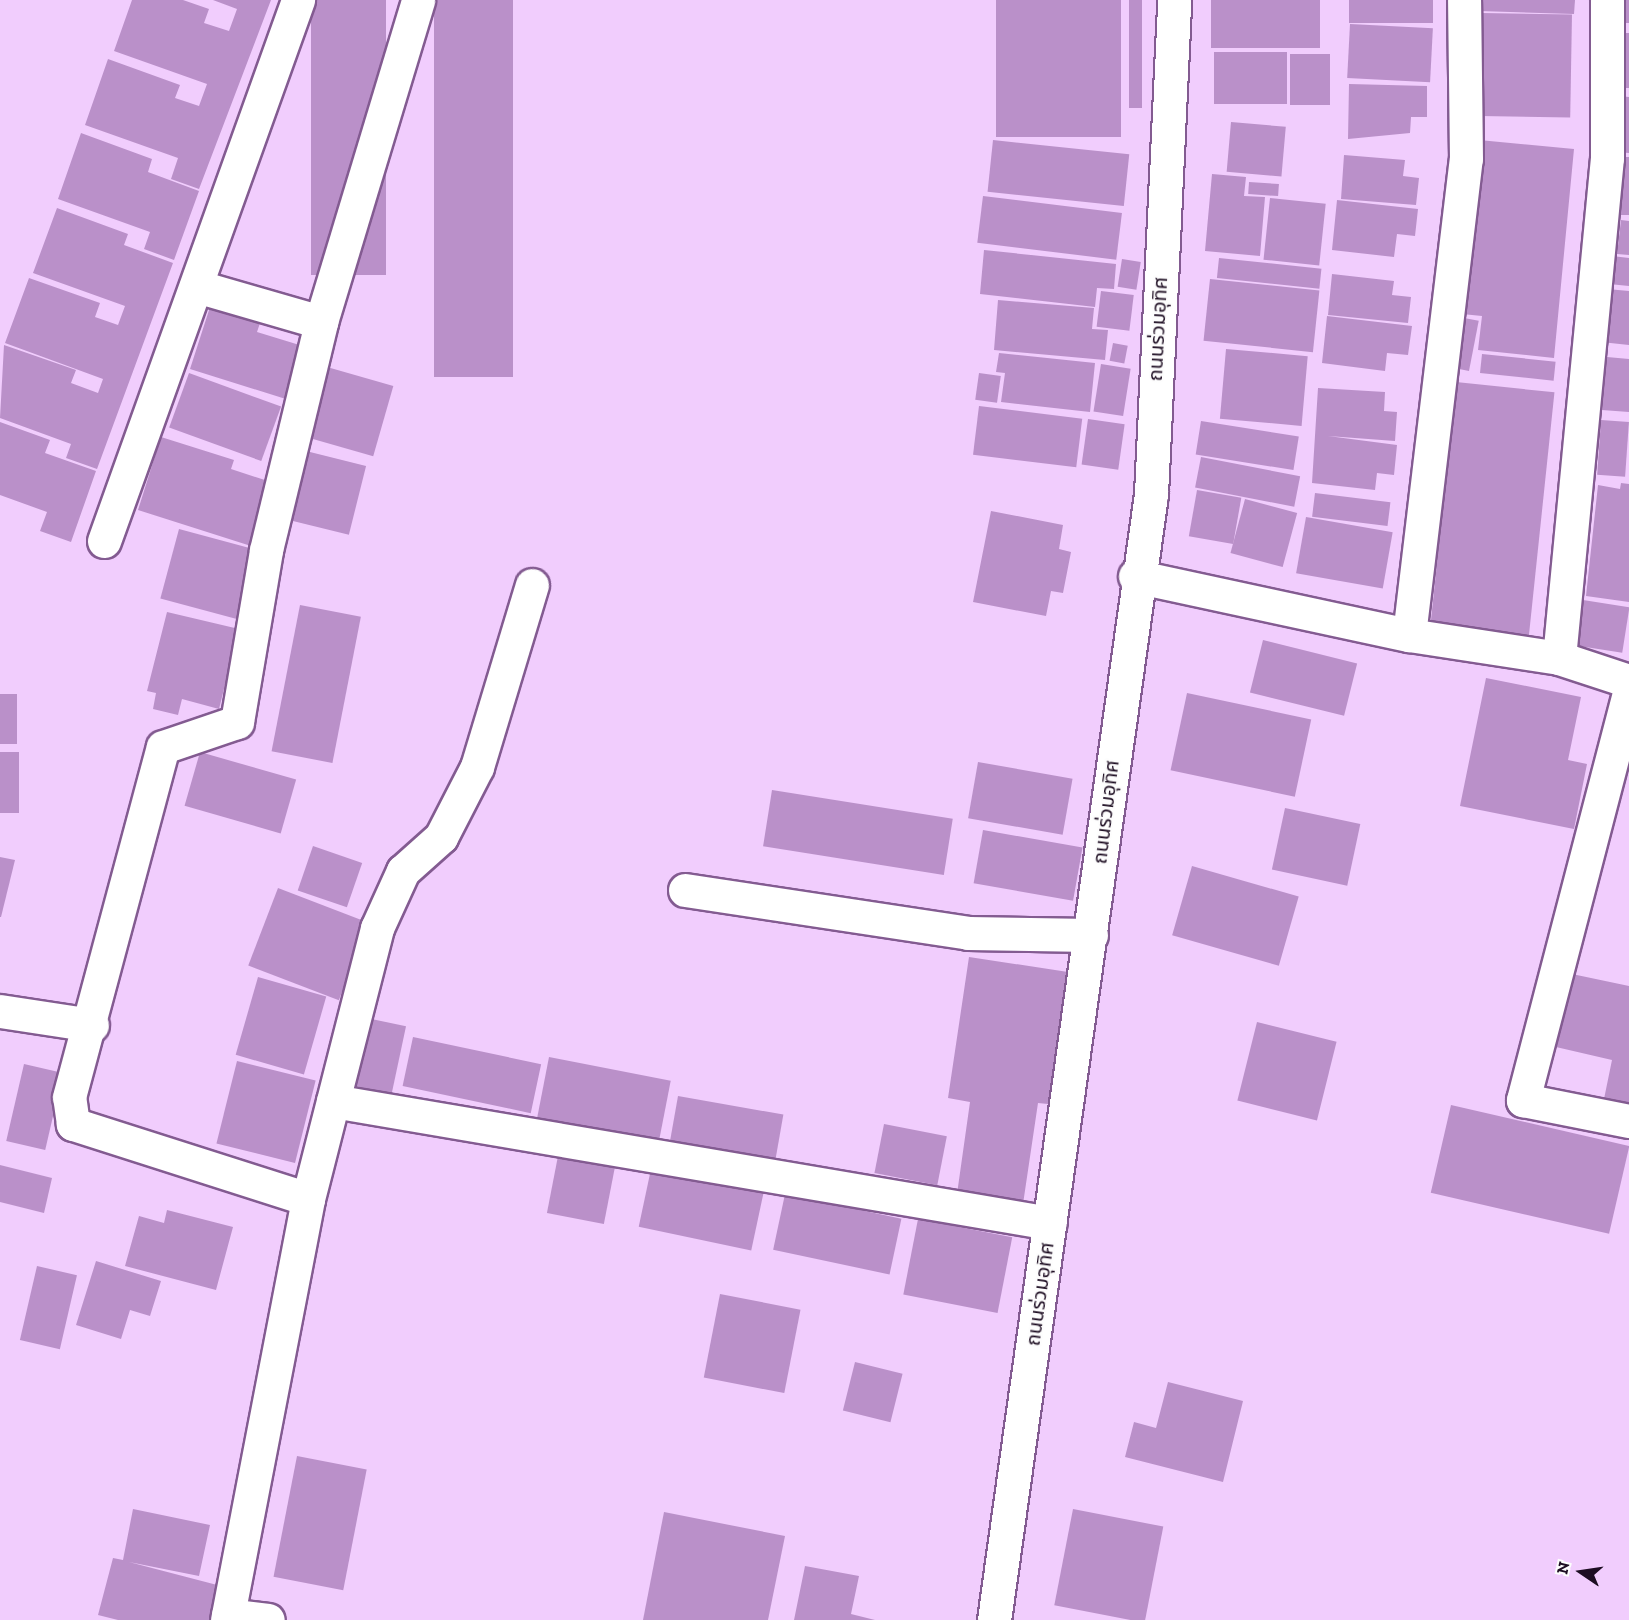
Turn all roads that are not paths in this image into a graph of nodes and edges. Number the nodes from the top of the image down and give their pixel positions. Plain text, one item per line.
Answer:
1 (298, 0) edge
2 (418, 0) edge
3 (1174, 0) edge
4 (1464, 0) edge
5 (1607, 0) edge
6 (196, 286) junction
7 (321, 322) junction
8 (104, 541) dead end
9 (1135, 576) junction
10 (532, 585) dead end
11 (1409, 635) junction
12 (1559, 658) junction
13 (1629, 681) edge
14 (1629, 693) edge
15 (686, 891) dead end
16 (1091, 935) junction
17 (0, 1011) edge
18 (92, 1025) junction
19 (333, 1101) junction
20 (1629, 1121) edge
21 (308, 1199) junction
22 (1050, 1223) junction
23 (227, 1617) edge
24 (268, 1620) edge
25 (994, 1620) edge

1 - 6 street
2 - 7 street
3 - 9 street, ถนนร่วมอุทิศ
4 - 11 street
5 - 12 street
6 - 7 street
6 - 8 street
7 - 18 street
9 - 11 street
9 - 16 street, ถนนร่วมอุทิศ
10 - 19 street
11 - 12 street
12 - 13 street
14 - 20 street
15 - 16 street
16 - 22 street, ถนนร่วมอุทิศ
17 - 18 street
18 - 21 street
19 - 21 street
19 - 22 street
21 - 23 street
22 - 25 street, ถนนร่วมอุทิศ
23 - 24 street

